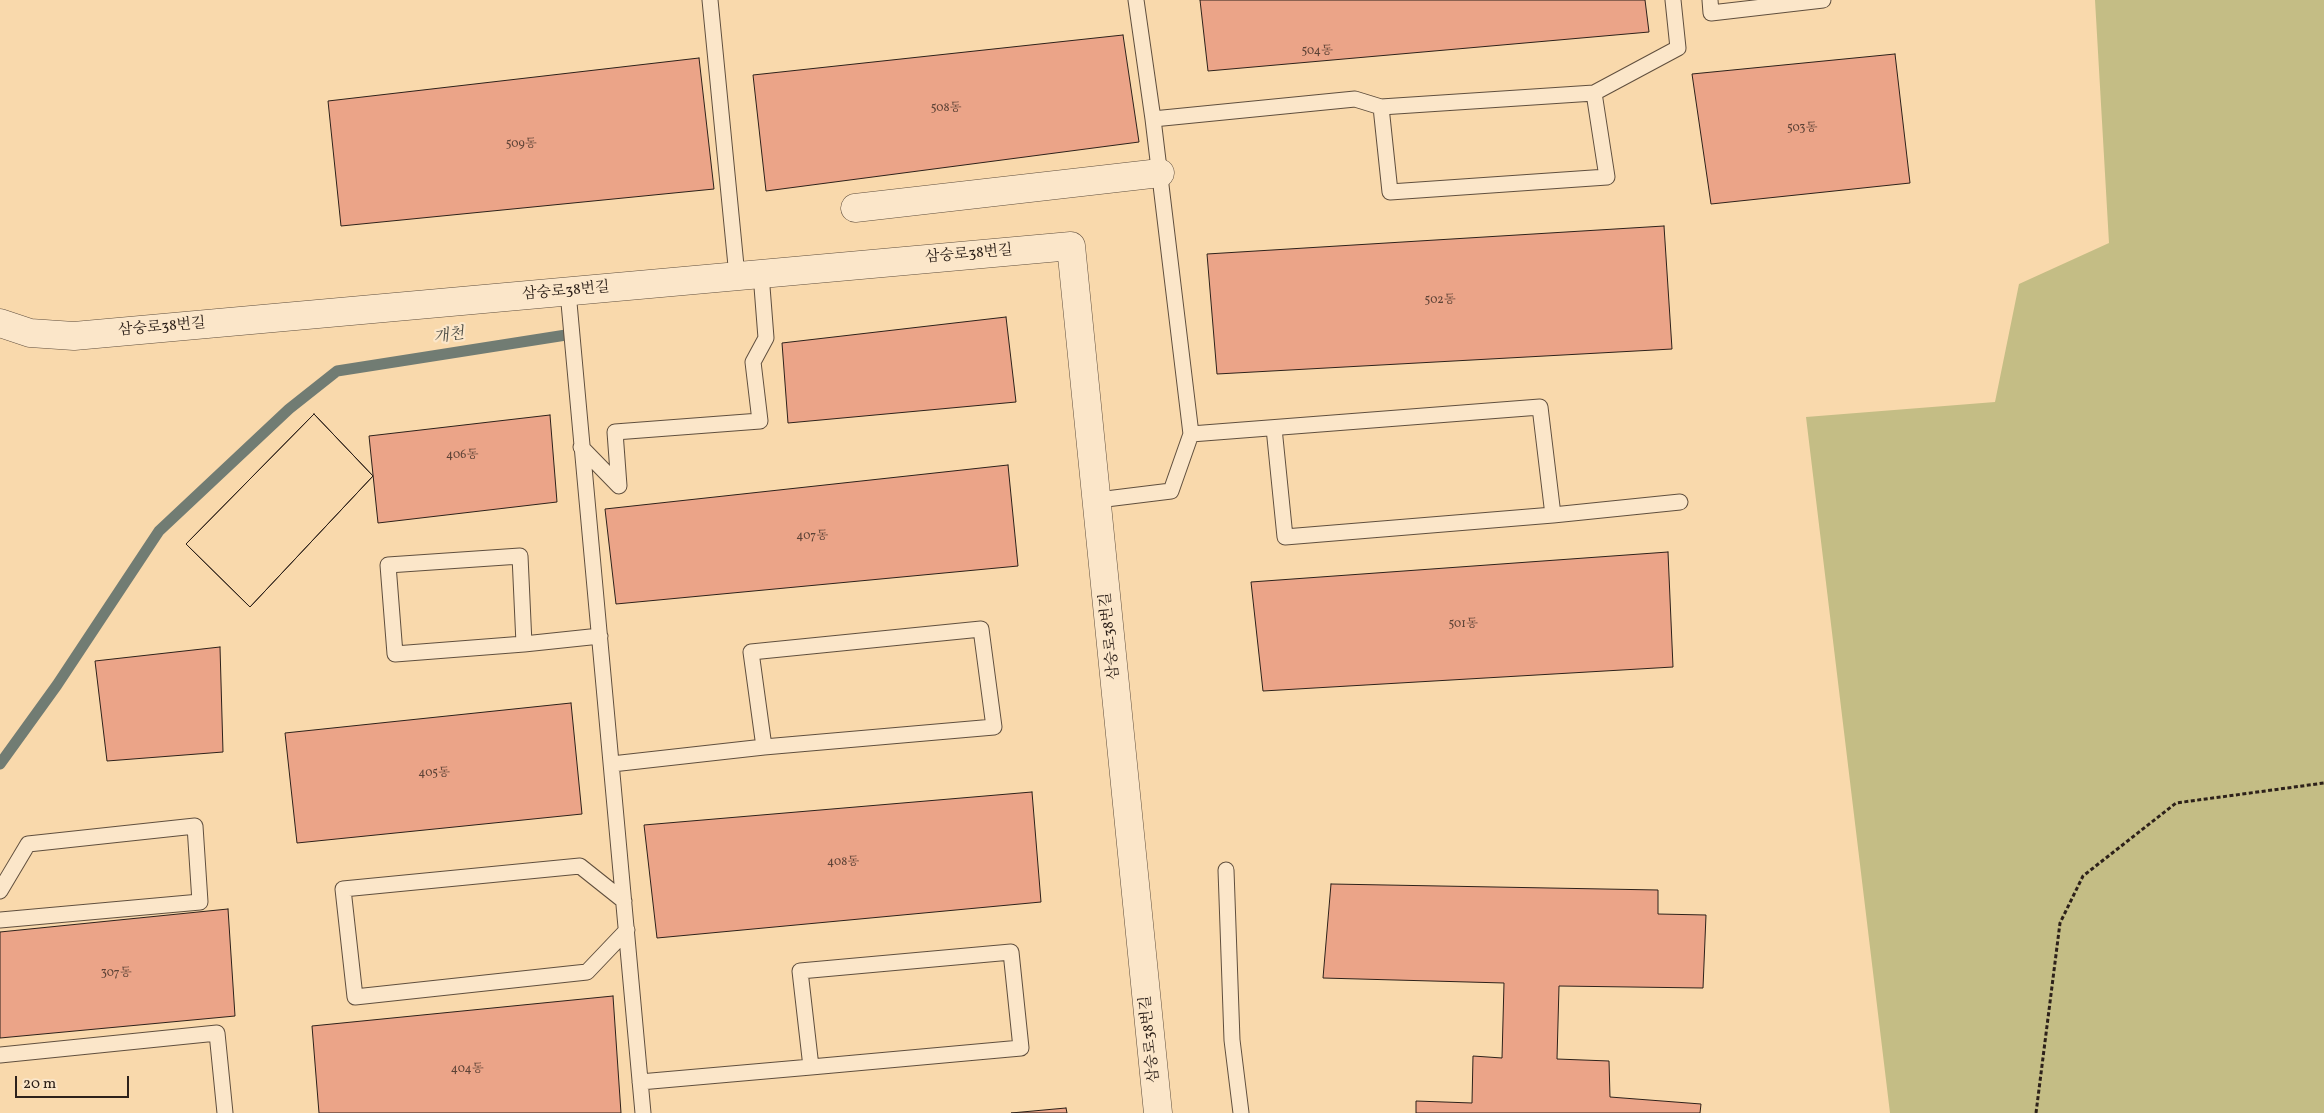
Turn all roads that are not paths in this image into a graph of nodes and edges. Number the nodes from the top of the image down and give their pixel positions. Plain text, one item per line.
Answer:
1 (710, 0) edge
2 (1136, 0) edge
3 (1673, 0) edge
4 (1710, 0) edge
5 (1823, 0) edge
6 (1594, 93) junction
7 (1381, 107) junction
8 (1154, 119) junction
9 (1160, 173) junction
10 (855, 208) dead end
11 (749, 275) junction
12 (568, 292) junction
13 (0, 323) edge
14 (1274, 428) junction
15 (1191, 434) junction
16 (581, 447) junction
17 (1098, 500) junction
18 (1680, 502) dead end
19 (1553, 514) junction
20 (600, 636) junction
21 (524, 644) junction
22 (764, 747) junction
23 (612, 764) junction
24 (1226, 870) dead end
25 (0, 891) edge
26 (624, 901) junction
27 (0, 920) edge
28 (627, 930) junction
29 (0, 1055) edge
30 (811, 1067) junction
31 (640, 1082) junction
32 (225, 1113) edge
33 (643, 1113) edge
34 (1158, 1113) edge
35 (1241, 1113) edge

1 - 11 lane
2 - 8 lane
3 - 6 lane
4 - 5 lane
6 - 7 lane
6 - 7 lane
7 - 8 lane
8 - 9 lane
9 - 10 street
9 - 15 lane
11 - 12 street, 삼숭로38번길
11 - 16 lane
11 - 17 street, 삼숭로38번길
12 - 13 street, 삼숭로38번길
12 - 16 lane
14 - 15 lane
14 - 19 lane
14 - 19 lane
15 - 17 lane
16 - 20 lane
17 - 34 street, 삼숭로38번길
18 - 19 lane
20 - 21 lane
20 - 23 lane
21 - 21 lane
22 - 22 lane
22 - 23 lane
23 - 26 lane
24 - 35 lane
25 - 27 lane
26 - 28 lane
26 - 28 lane
28 - 31 lane
29 - 32 lane
30 - 30 lane
30 - 31 lane
31 - 33 lane

